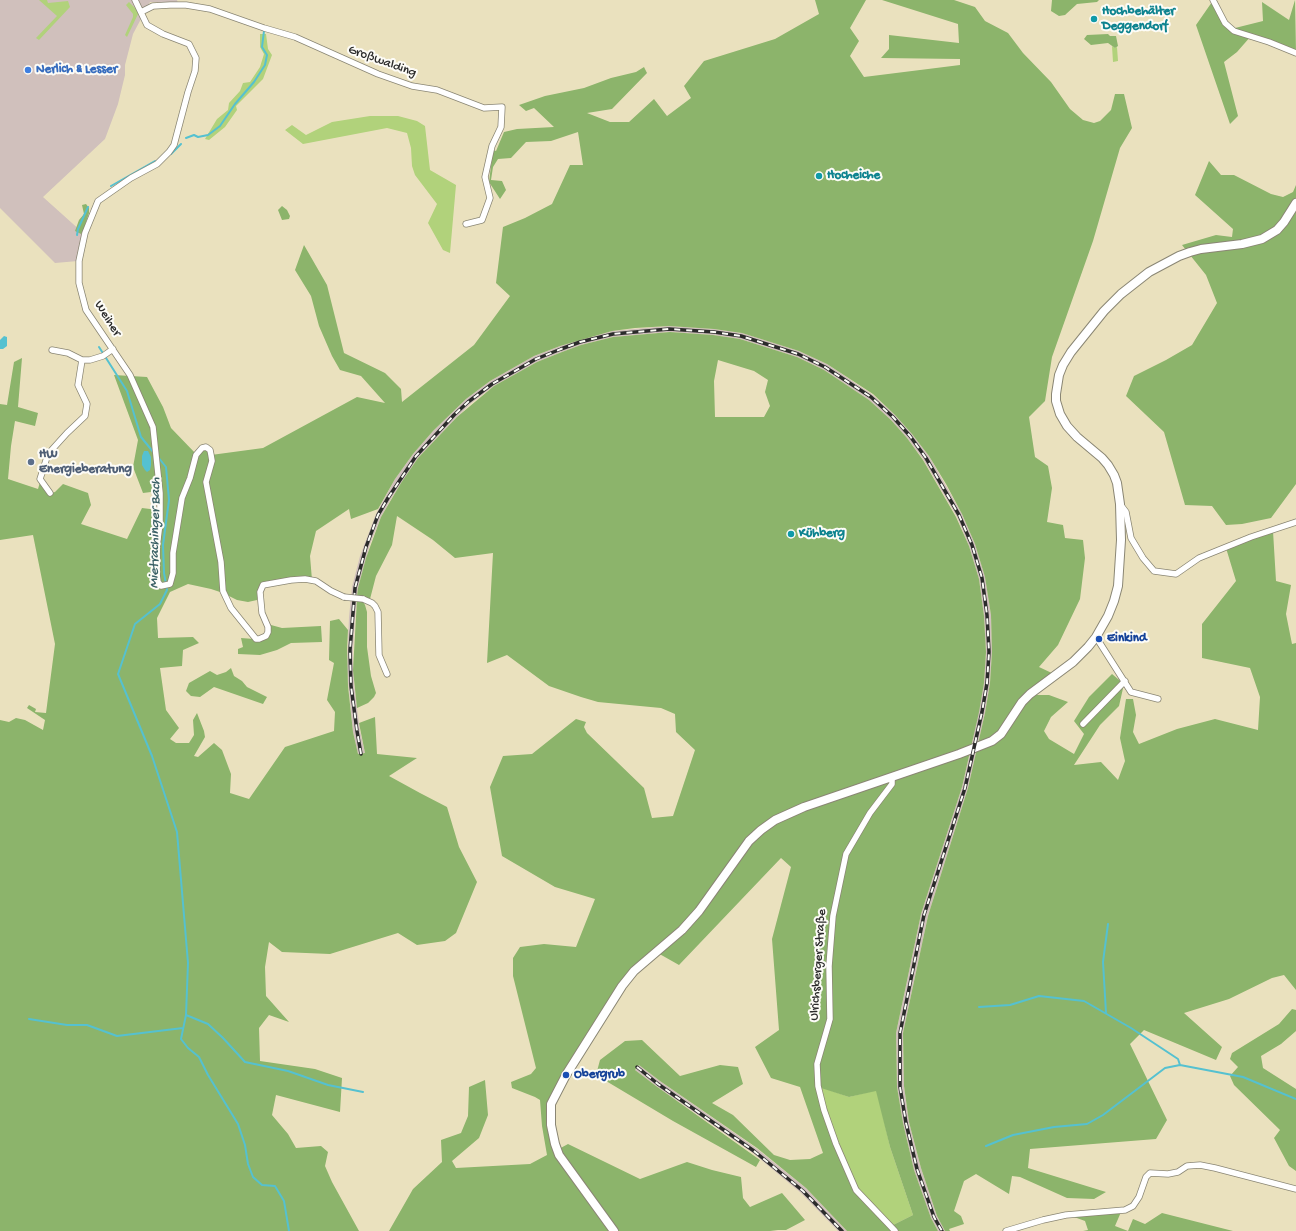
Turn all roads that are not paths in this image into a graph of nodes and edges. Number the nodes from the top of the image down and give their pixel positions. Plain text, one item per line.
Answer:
1 (135, 0) edge
2 (1212, 0) edge
3 (142, 12) junction
4 (1296, 54) edge
5 (1296, 203) edge
6 (466, 224) dead end
7 (113, 349) junction
8 (52, 350) dead end
9 (82, 360) junction
10 (50, 493) dead end
11 (1120, 504) junction
12 (1296, 522) edge
13 (1096, 637) junction
14 (387, 674) dead end
15 (1125, 681) junction
16 (1158, 699) dead end
17 (1083, 724) dead end
18 (892, 777) junction
19 (1296, 1189) edge
20 (614, 1231) edge
21 (895, 1231) edge
22 (1006, 1231) edge

1 - 3 street
2 - 4 street
3 - 6 street, Großwalding
3 - 7 street, Weiher
5 - 11 street
7 - 9 street, Weiher
7 - 14 street, bridge
8 - 9 street
9 - 10 street
11 - 12 street
11 - 13 street
13 - 15 street
13 - 18 street
15 - 16 street
15 - 17 street
18 - 20 street
18 - 21 street, Ulrichsberger Straße
19 - 22 street

